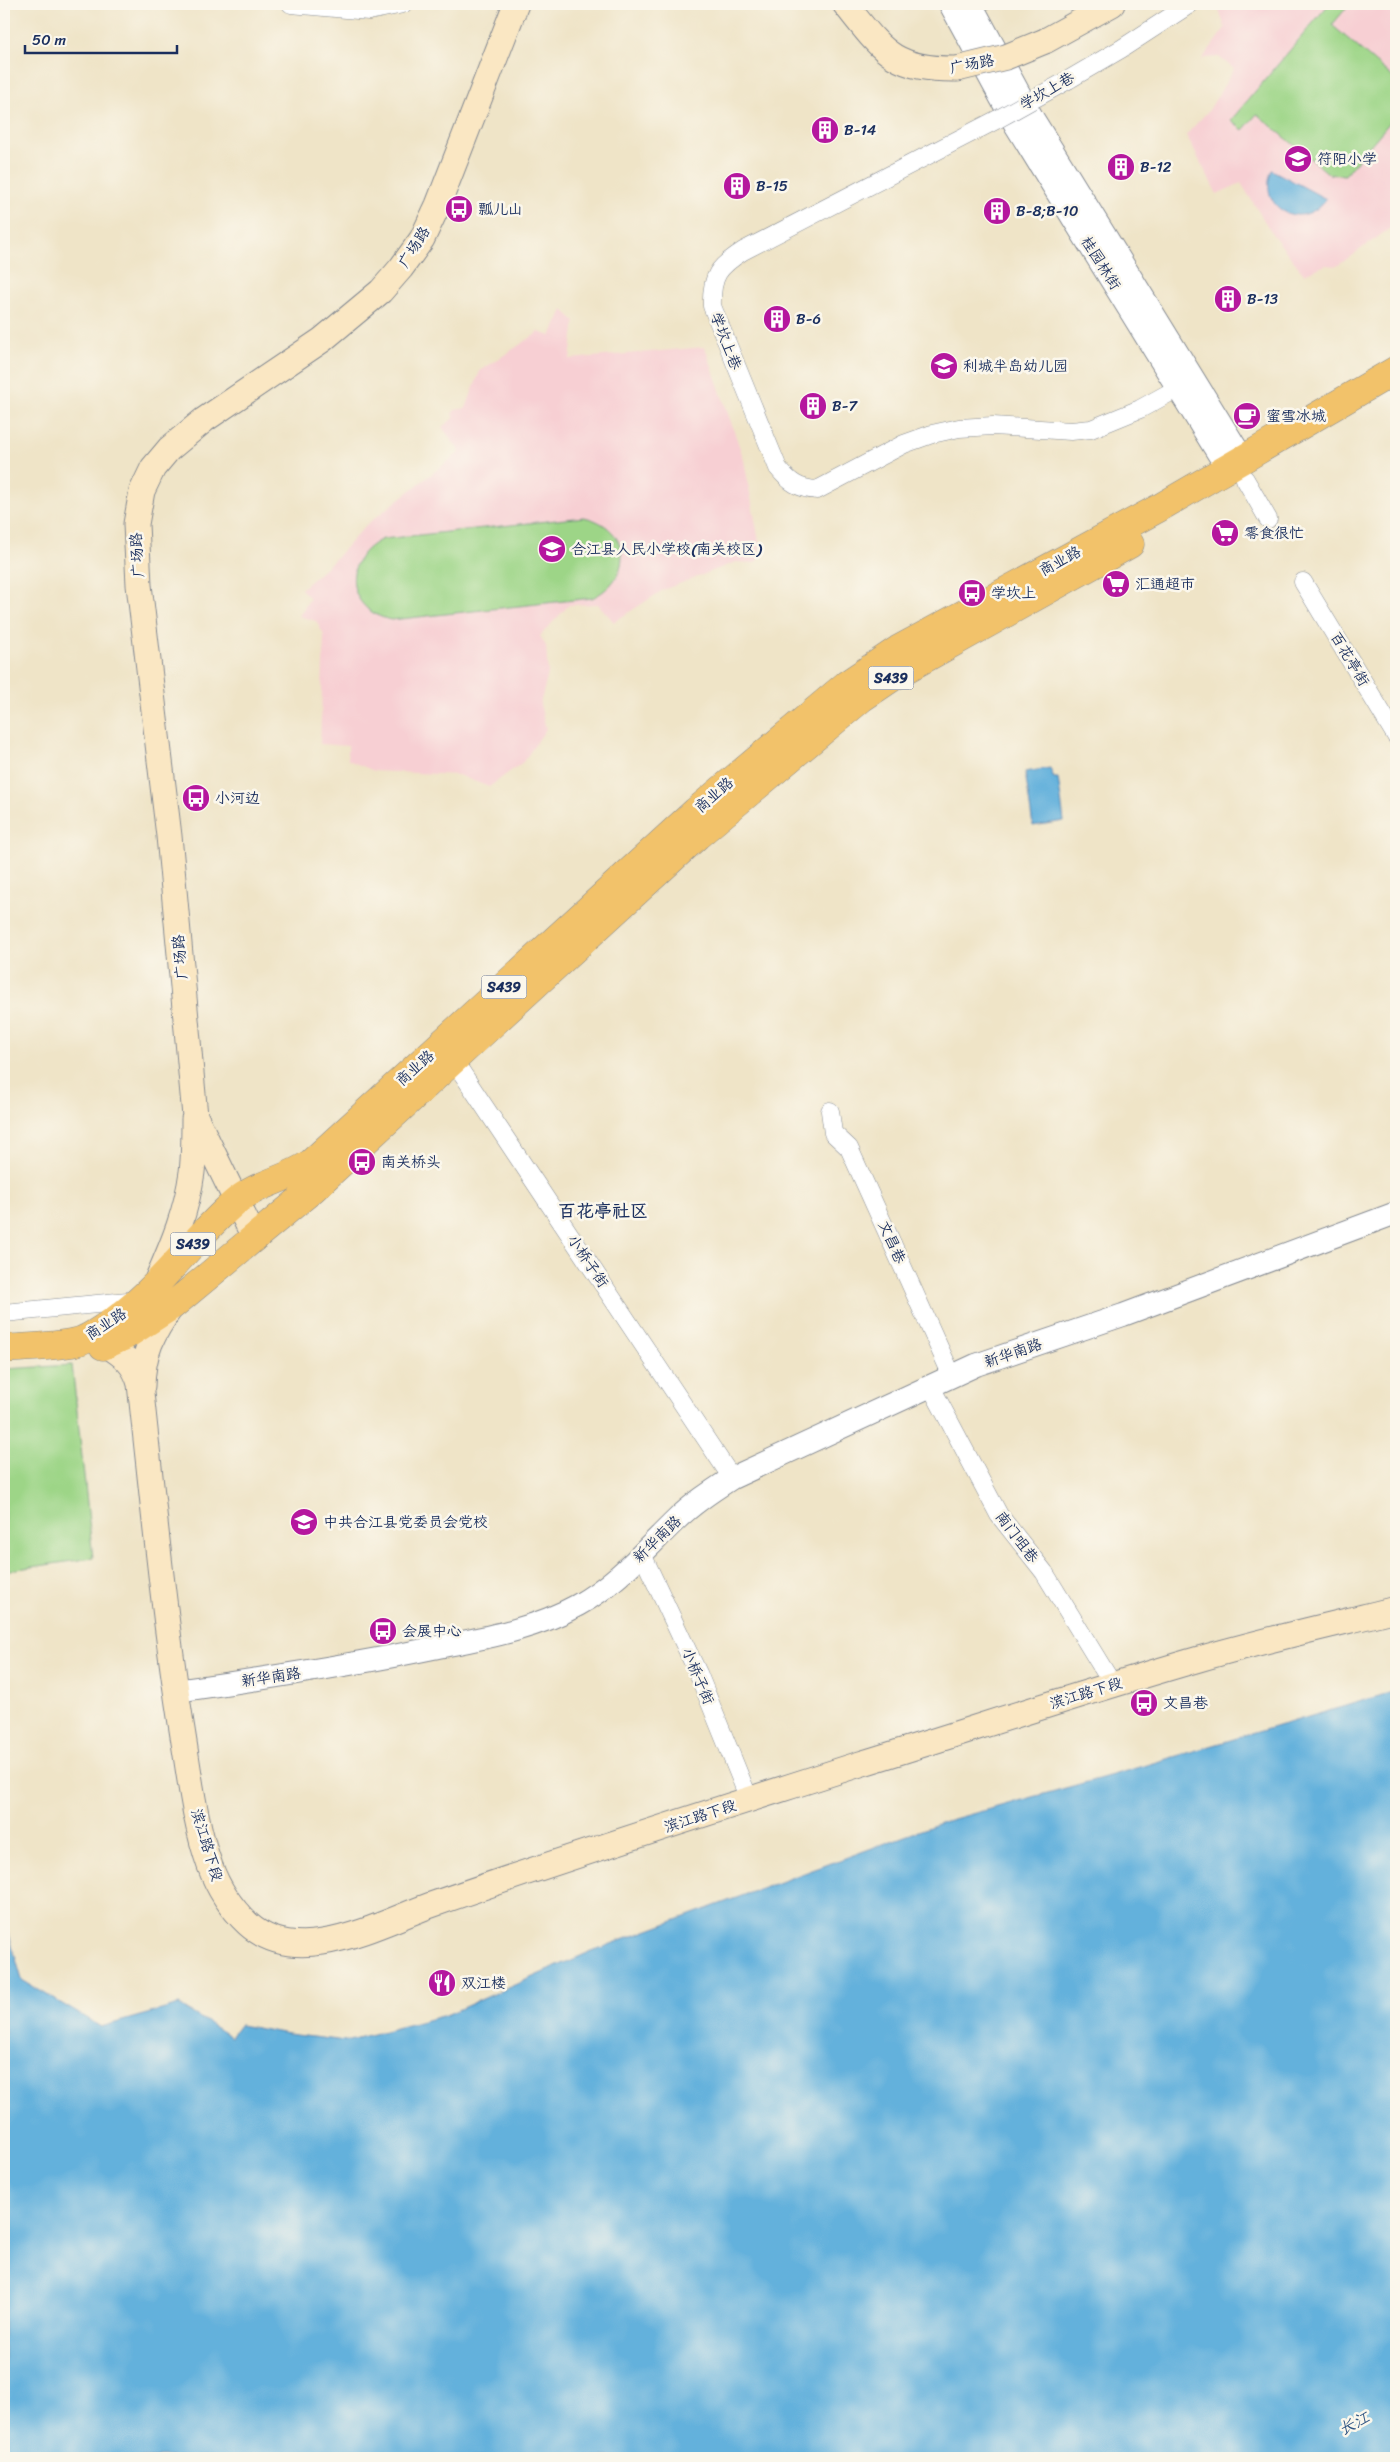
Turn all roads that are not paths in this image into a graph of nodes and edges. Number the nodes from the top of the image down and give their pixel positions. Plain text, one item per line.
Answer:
1 (291, 4) edge
2 (403, 4) edge
3 (516, 4) edge
4 (845, 4) edge
5 (950, 4) edge
6 (971, 4) edge
7 (1112, 4) edge
8 (1190, 4) edge
9 (1396, 370) edge
10 (1186, 383) junction
11 (1396, 392) edge
12 (1238, 469) junction
13 (1268, 519) dead end
14 (1303, 582) dead end
15 (1396, 736) edge
16 (447, 1052) junction
17 (830, 1111) dead end
18 (195, 1116) junction
19 (235, 1202) junction
20 (1396, 1213) edge
21 (254, 1237) junction
22 (156, 1298) junction
23 (4, 1313) edge
24 (77, 1342) junction
25 (107, 1345) junction
26 (4, 1349) edge
27 (952, 1376) junction
28 (930, 1385) junction
29 (141, 1396) junction
30 (732, 1478) junction
31 (642, 1554) junction
32 (1396, 1609) edge
33 (1113, 1685) junction
34 (176, 1691) junction
35 (749, 1800) junction

1 - 2 street
3 - 18 main road, 广场路
4 - 7 main road, 广场路, bridge
5 - 10 street, 桂园林街
6 - 10 street, 桂园林街
8 - 10 street, 学坎上巷, bridge
9 - 12 main road, 商业路 / S439
10 - 12 street, 桂园林街
11 - 12 main road, 商业路 / S439
12 - 13 street
12 - 16 main road, 商业路 / S439
14 - 15 street, 百花亭街
16 - 19 main road, 商业路 / S439
16 - 21 main road, 商业路 / S439
16 - 30 street, 小桥子街
17 - 27 street, 文昌巷
18 - 19 main road, 广场路
18 - 22 main road
19 - 21 main road, 广场路
19 - 22 main road, 商业路 / S439
20 - 27 street, 新华南路
21 - 22 main road, 商业路 / S439
22 - 23 street
22 - 24 main road, 商业路 / S439
22 - 25 main road, 商业路 / S439
22 - 29 main road
24 - 25 main road, 商业路
24 - 26 main road, S439
25 - 29 main road
27 - 28 street, 新华南路
28 - 30 street, 新华南路
28 - 33 street, 南门咀巷
29 - 34 main road
30 - 31 street, 新华南路
31 - 34 street, 新华南路
31 - 35 street, 小桥子街
32 - 33 main road, 滨江路下段
33 - 35 main road, 滨江路下段
34 - 35 main road, 滨江路下段

